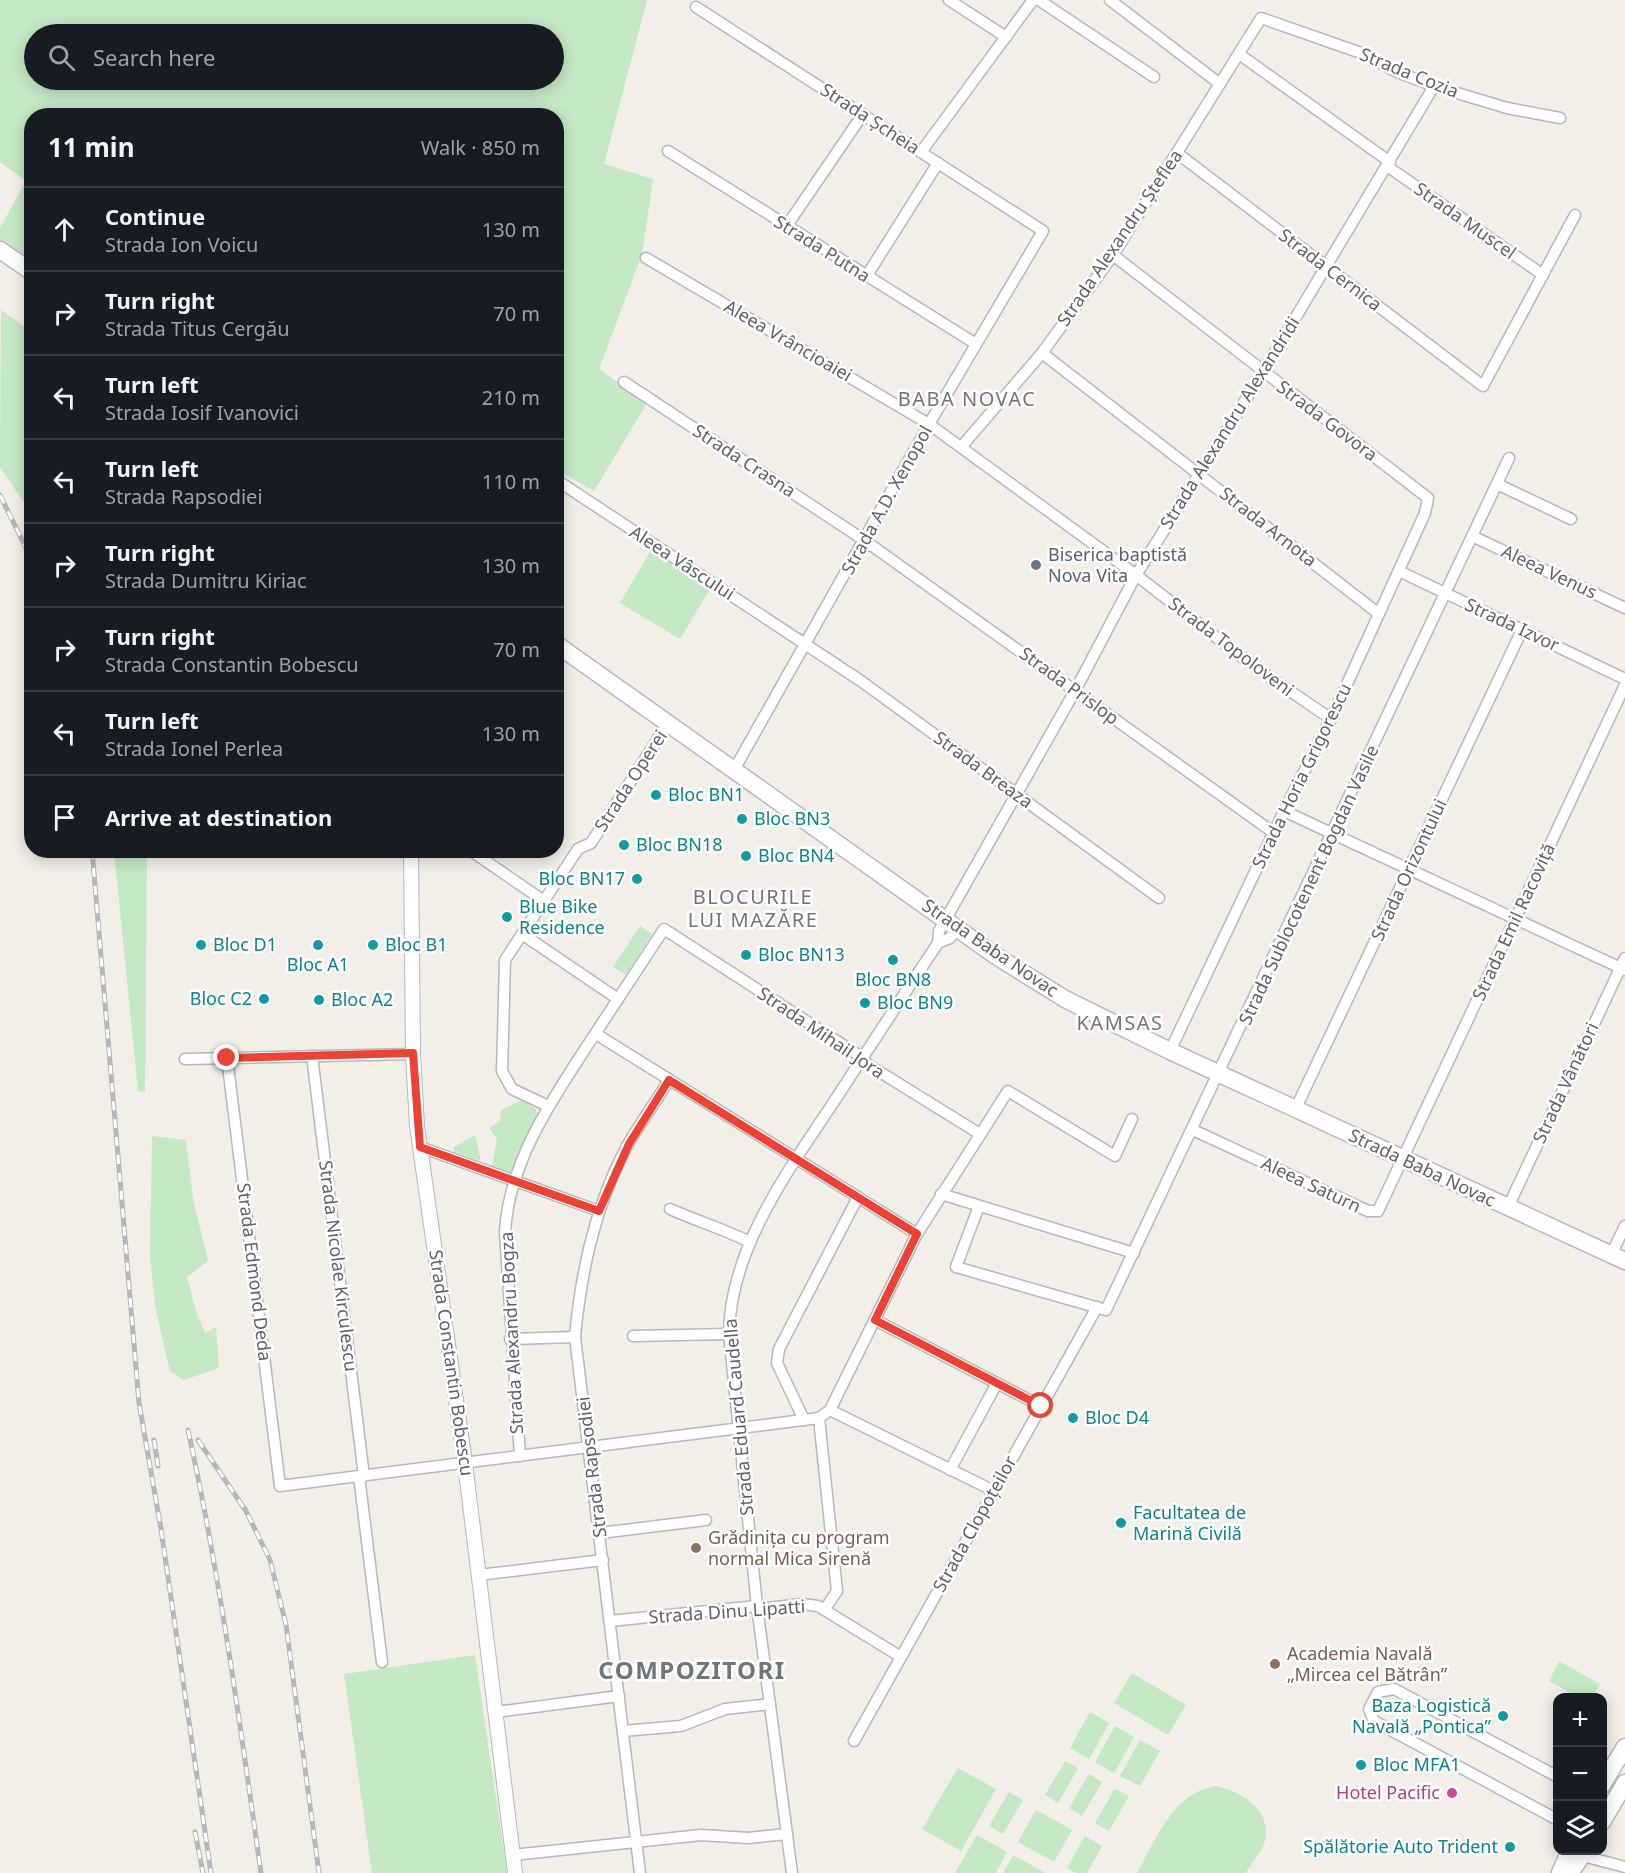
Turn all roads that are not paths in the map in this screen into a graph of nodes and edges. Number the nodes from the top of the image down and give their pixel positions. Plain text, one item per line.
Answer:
1 (949, 0) edge
2 (1034, 0) edge
3 (1039, 0) edge
4 (1110, 0) edge
5 (696, 7) dead end
6 (1261, 18) joint
7 (1006, 37) junction
8 (1239, 54) junction
9 (1154, 77) dead end
10 (1220, 84) junction
11 (1434, 86) junction
12 (863, 114) junction
13 (1560, 118) dead end
14 (668, 151) dead end
15 (921, 152) junction
16 (1177, 153) junction
17 (938, 163) junction
18 (1388, 164) junction
19 (1575, 215) dead end
20 (786, 227) junction
21 (1043, 231) joint
22 (0, 250) edge
23 (1113, 255) junction
24 (646, 258) dead end
25 (24, 266) edge
26 (1326, 267) junction
27 (1543, 275) junction
28 (866, 277) junction
29 (976, 345) junction
30 (1042, 353) junction
31 (1263, 372) junction
32 (624, 382) dead end
33 (929, 424) junction
34 (962, 446) junction
35 (1509, 458) dead end
36 (1199, 473) junction
37 (1497, 484) junction
38 (564, 485) edge
39 (1428, 498) joint
40 (1571, 519) dead end
41 (1472, 536) junction
42 (864, 540) junction
43 (1399, 571) junction
44 (1136, 575) junction
45 (1445, 594) junction
46 (1625, 608) edge
47 (1379, 614) junction
48 (1522, 630) junction
49 (805, 644) junction
50 (564, 650) edge
51 (1625, 679) edge
52 (1625, 685) edge
53 (1076, 689) junction
54 (1331, 719) junction
55 (668, 723) junction
56 (734, 770) junction
57 (1016, 794) junction
58 (1284, 811) junction
59 (1274, 833) junction
60 (1333, 834) junction
61 (411, 858) edge
62 (481, 858) edge
63 (1409, 869) junction
64 (1159, 898) dead end
65 (544, 901) junction
66 (1515, 919) junction
67 (951, 924) junction
68 (664, 929) joint
69 (522, 934) junction
70 (1623, 965) edge
71 (618, 999) junction
72 (596, 1034) junction
73 (1170, 1052) junction
74 (413, 1053) junction
75 (312, 1056) junction
76 (227, 1058) junction
77 (862, 1058) junction
78 (186, 1059) dead end
79 (1219, 1075) junction
80 (669, 1080) junction
81 (548, 1107) junction
82 (1295, 1110) junction
83 (1132, 1119) dead end
84 (1193, 1130) junction
85 (980, 1134) junction
86 (420, 1147) junction
87 (797, 1159) junction
88 (1402, 1160) junction
89 (515, 1181) junction
90 (942, 1194) junction
91 (858, 1197) junction
92 (980, 1206) junction
93 (1508, 1208) junction
94 (670, 1209) dead end
95 (599, 1211) junction
96 (1625, 1226) edge
97 (917, 1234) junction
98 (750, 1242) junction
99 (1134, 1253) junction
100 (1618, 1258) edge
101 (1101, 1308) junction
102 (875, 1320) junction
103 (729, 1335) junction
104 (575, 1336) junction
105 (633, 1336) dead end
106 (510, 1340) junction
107 (997, 1383) junction
108 (1041, 1406) junction
109 (830, 1410) junction
110 (819, 1418) junction
111 (804, 1419) junction
112 (738, 1428) junction
113 (589, 1447) junction
114 (520, 1456) junction
115 (465, 1463) junction
116 (950, 1470) junction
117 (362, 1476) junction
118 (994, 1491) junction
119 (706, 1520) dead end
120 (600, 1533) junction
121 (603, 1560) junction
122 (479, 1575) junction
123 (757, 1606) junction
124 (825, 1609) junction
125 (610, 1621) junction
126 (901, 1657) junction
127 (382, 1662) dead end
128 (619, 1696) junction
129 (770, 1704) junction
130 (496, 1712) junction
131 (623, 1731) junction
132 (854, 1741) dead end
133 (1625, 1747) edge
134 (1553, 1775) edge
135 (1607, 1777) edge
136 (1625, 1783) edge
137 (1607, 1814) edge
138 (1553, 1818) edge
139 (787, 1834) junction
140 (636, 1841) junction
141 (513, 1855) junction
142 (1577, 1855) edge
143 (1579, 1855) edge
144 (1589, 1855) edge
145 (1625, 1867) edge
146 (515, 1873) edge
147 (640, 1873) edge
148 (792, 1873) edge
149 (1560, 1873) edge
150 (1570, 1873) edge

1 - 7 street
2 - 7 street
3 - 9 street
4 - 10 street
5 - 12 street, Strada Șcheia
6 - 8 street, Strada Alexandru Șteflea
6 - 11 street, Strada Cozia
7 - 15 street
8 - 10 street, Strada Alexandru Șteflea
8 - 18 street, Strada Muscel
10 - 16 street, Strada Alexandru Șteflea
11 - 13 street, Strada Cozia
11 - 18 street, Strada Alexandru Alexandridi
12 - 15 street, Strada Șcheia
12 - 20 street
14 - 20 street, Strada Putna
15 - 17 street, Strada Șcheia
16 - 23 street, Strada Alexandru Șteflea
16 - 26 street, Strada Cernica
17 - 21 street, Strada Șcheia
17 - 28 street
18 - 26 street, Strada Alexandru Alexandridi
18 - 27 street, Strada Muscel
19 - 27 street
20 - 28 street, Strada Putna
21 - 29 street, Strada A.D. Xenopol
22 - 25 main road
23 - 30 street, Strada Alexandru Șteflea
23 - 31 street, Strada Govora
24 - 33 street, Aleea Vrâncioaiei
26 - 27 street, Strada Cernica
26 - 31 street, Strada Alexandru Alexandridi
28 - 29 street, Strada Putna
29 - 33 street, Strada A.D. Xenopol
30 - 34 street, Strada Alexandru Șteflea
30 - 36 street, Strada Arnota
31 - 36 street, Strada Alexandru Alexandridi
31 - 39 street, Strada Govora
32 - 42 street, Strada Crasna
33 - 34 street, Strada Topoloveni
33 - 42 street, Strada A.D. Xenopol
34 - 44 street, Strada Topoloveni
35 - 37 street, Strada Sublocotenent Bogdan Vasile
36 - 44 street, Strada Alexandru Alexandridi
36 - 47 street, Strada Arnota
37 - 40 street
37 - 41 street, Strada Sublocotenent Bogdan Vasile
38 - 49 street, Aleea Vâscului
39 - 43 street, Strada Horia Grigorescu
41 - 45 street, Strada Sublocotenent Bogdan Vasile
41 - 46 street, Aleea Venus
42 - 49 street, Strada A.D. Xenopol
42 - 53 street, Strada Prislop
43 - 45 street, Strada Izvor
43 - 47 street, Strada Horia Grigorescu
44 - 53 street, Strada Alexandru Alexandridi
44 - 54 street, Strada Topoloveni
45 - 48 street, Strada Izvor
45 - 60 street, Strada Sublocotenent Bogdan Vasile
47 - 54 street, Strada Horia Grigorescu
48 - 51 street, Strada Izvor
48 - 63 street, Strada Orizontului
49 - 56 street, Strada A.D. Xenopol
49 - 57 street, Strada Breaza
50 - 55 main road, Strada Baba Novac
52 - 66 street, Strada Emil Racoviță
53 - 57 street, Strada Alexandru Alexandridi
53 - 59 street, Strada Prislop
54 - 58 street, Strada Horia Grigorescu
55 - 56 main road, Strada Baba Novac
55 - 65 street, Strada Operei
56 - 67 main road, Strada Baba Novac
57 - 64 street, Strada Breaza
57 - 67 street, Strada Alexandru Alexandridi
58 - 59 street, Strada Horia Grigorescu
58 - 60 street
59 - 73 street, Strada Horia Grigorescu
60 - 63 street
60 - 79 street, Strada Sublocotenent Bogdan Vasile
61 - 74 street, Strada Constantin Bobescu
62 - 65 street
63 - 66 street
63 - 82 street, Strada Orizontului
65 - 69 street, Strada Operei
66 - 70 street
66 - 88 street, Strada Emil Racoviță
67 - 73 main road, Strada Baba Novac
67 - 77 street, Strada Eduard Caudella
68 - 71 street, Strada Alexandru Bogza
68 - 77 street, Strada Mihail Jora
69 - 71 street
69 - 81 street, Strada Operei
70 - 93 street, Strada Vânători
71 - 72 street, Strada Alexandru Bogza
72 - 80 street
72 - 81 street, Strada Alexandru Bogza
73 - 79 main road, Strada Baba Novac
74 - 75 street
74 - 86 street, Strada Constantin Bobescu
75 - 76 street
75 - 117 street, Strada Nicolae Kirculescu
76 - 78 street
76 - 117 street, Strada Edmond Deda
77 - 85 street, Strada Mihail Jora
77 - 87 street, Strada Eduard Caudella
79 - 82 main road, Strada Baba Novac
79 - 84 street, Strada Sublocotenent Bogdan Vasile
80 - 87 street
80 - 95 street, Strada Rapsodiei
81 - 89 street, Strada Alexandru Bogza
82 - 88 main road, Strada Baba Novac
83 - 85 street
84 - 88 street, Aleea Saturn
84 - 99 street, Strada Sublocotenent Bogdan Vasile
85 - 90 street
86 - 89 street
86 - 115 street, Strada Constantin Bobescu
87 - 91 street
87 - 98 street, Strada Eduard Caudella
88 - 93 main road, Strada Baba Novac
89 - 95 street
89 - 106 street, Strada Alexandru Bogza
90 - 92 street
90 - 97 street
91 - 97 street
91 - 111 street
92 - 99 street
92 - 101 street
93 - 100 main road, Strada Baba Novac
94 - 98 street
95 - 104 street, Strada Rapsodiei
96 - 100 street
97 - 102 street
98 - 103 street, Strada Eduard Caudella
99 - 101 street, Strada Sublocotenent Bogdan Vasile
101 - 108 street, Strada Clopoțeilor
102 - 107 street
102 - 109 street
103 - 105 street
103 - 112 street, Strada Eduard Caudella
104 - 106 street
104 - 113 street, Strada Rapsodiei
106 - 114 street, Strada Alexandru Bogza
107 - 108 street
107 - 116 street
108 - 118 street, Strada Clopoțeilor
109 - 110 street
109 - 116 street
110 - 111 street
110 - 124 street
111 - 112 street
112 - 113 street
112 - 123 street, Strada Eduard Caudella
113 - 114 street
113 - 120 street, Strada Rapsodiei
114 - 115 street
115 - 117 street
115 - 122 street, Strada Constantin Bobescu
116 - 118 street
117 - 127 street, Strada Nicolae Kirculescu
118 - 126 street, Strada Clopoțeilor
119 - 120 street
120 - 121 street, Strada Rapsodiei
121 - 122 street
121 - 125 street, Strada Rapsodiei
122 - 130 street, Strada Constantin Bobescu
123 - 124 street, Strada Dinu Lipatti
123 - 125 street, Strada Dinu Lipatti
123 - 129 street, Strada Eduard Caudella
124 - 126 street, Strada Dinu Lipatti
125 - 128 street, Strada Rapsodiei
126 - 132 street, Strada Clopoțeilor
128 - 130 street
128 - 131 street, Strada Rapsodiei
129 - 131 street
129 - 139 street, Strada Eduard Caudella
130 - 141 street, Strada Constantin Bobescu
131 - 140 street, Strada Rapsodiei
133 - 135 main road
134 - 138 street
136 - 137 main road
139 - 140 street
139 - 148 street, Strada Eduard Caudella
140 - 141 street
140 - 147 street, Strada Rapsodiei
141 - 146 street, Strada Constantin Bobescu
142 - 149 main road
143 - 150 main road
144 - 145 street

